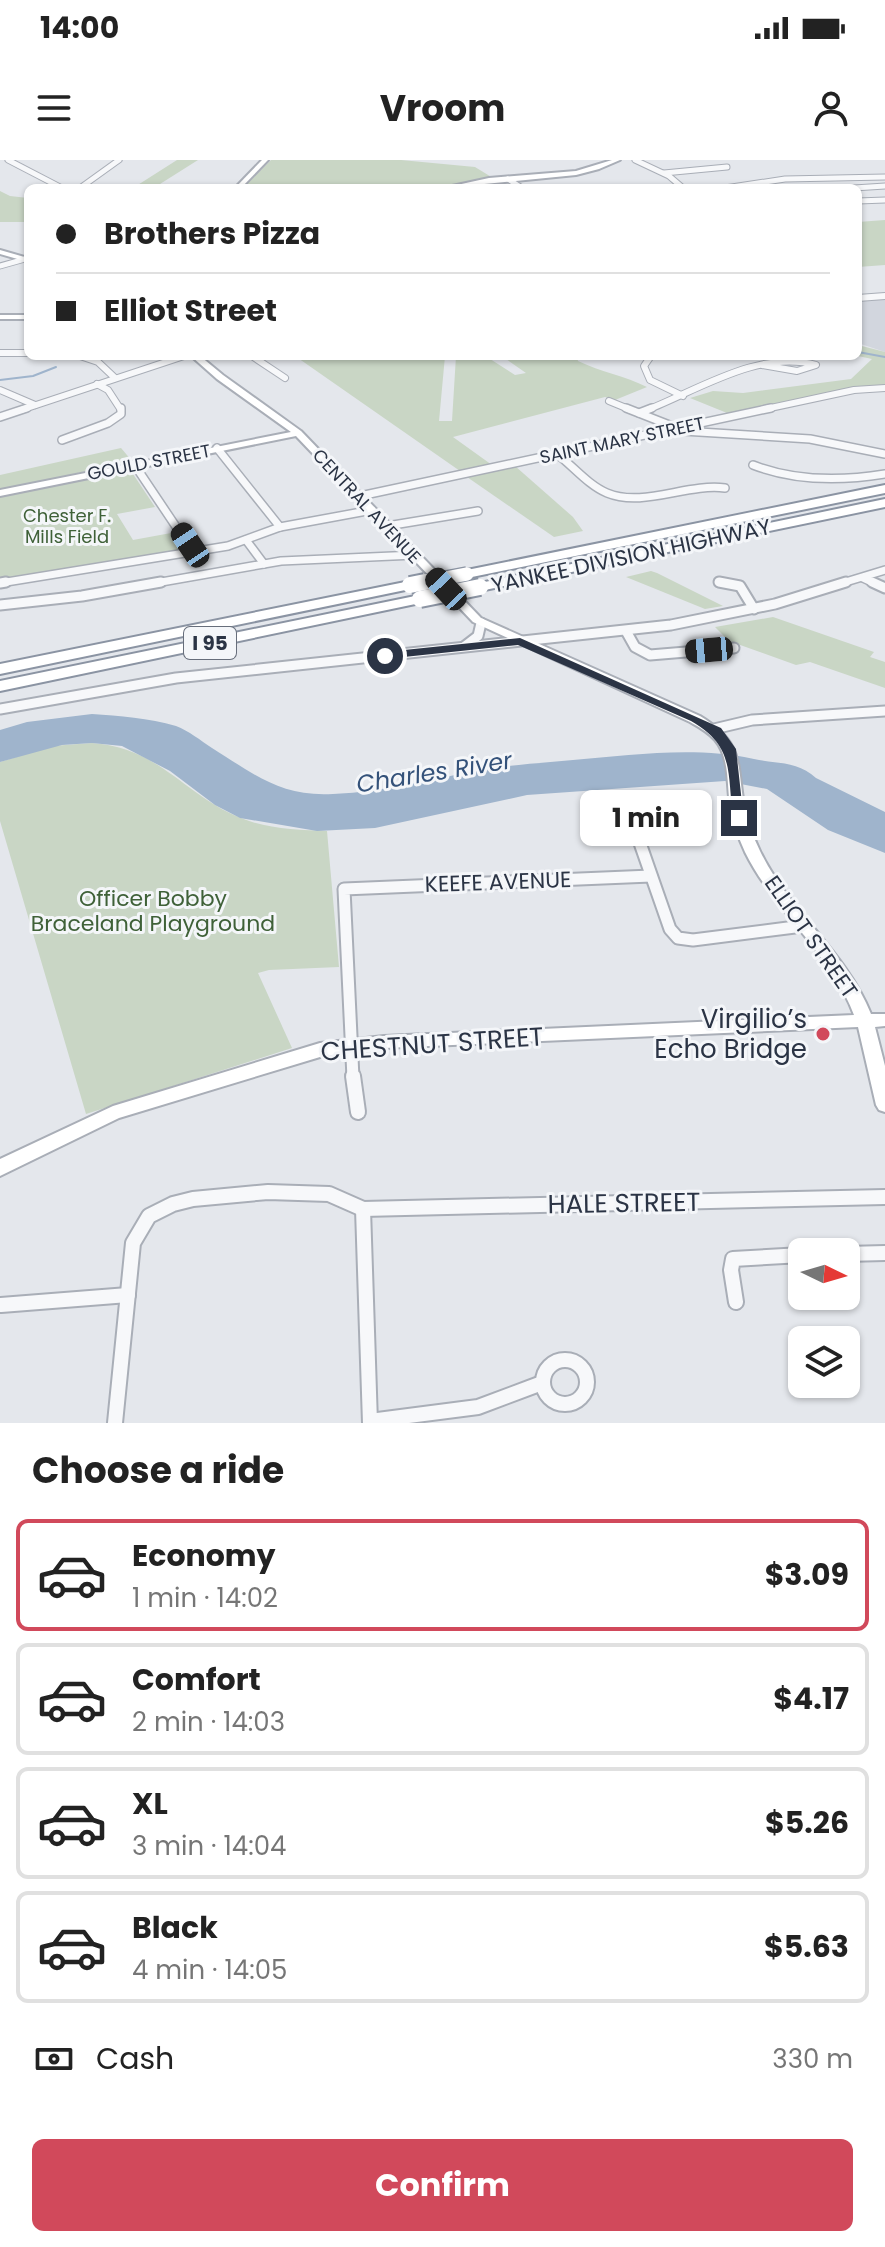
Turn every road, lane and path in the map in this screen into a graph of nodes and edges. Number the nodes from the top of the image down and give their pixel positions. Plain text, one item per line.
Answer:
1 (8, 160) edge
2 (119, 160) edge
3 (265, 160) edge
4 (590, 160) edge
5 (616, 160) edge
6 (635, 160) edge
7 (727, 167) dead end
8 (664, 173) junction
9 (885, 177) edge
10 (508, 179) junction
11 (54, 184) edge
12 (86, 184) edge
13 (242, 184) edge
14 (476, 184) edge
15 (516, 184) edge
16 (678, 184) edge
17 (754, 184) edge
18 (885, 186) edge
19 (862, 189) edge
20 (862, 194) edge
21 (885, 200) edge
22 (862, 201) edge
23 (872, 201) junction
24 (0, 252) edge
25 (24, 259) edge
26 (24, 260) edge
27 (0, 266) edge
28 (885, 296) edge
29 (862, 298) edge
30 (0, 317) edge
31 (24, 317) edge
32 (0, 353) edge
33 (24, 353) edge
34 (92, 360) edge
35 (171, 360) edge
36 (199, 360) edge
37 (258, 360) edge
38 (648, 360) edge
39 (783, 360) edge
40 (798, 360) edge
41 (762, 365) junction
42 (115, 378) junction
43 (285, 378) dead end
44 (97, 384) junction
45 (885, 388) edge
46 (0, 390) edge
47 (683, 396) junction
48 (609, 401) dead end
49 (35, 405) junction
50 (639, 413) junction
51 (0, 417) edge
52 (675, 429) junction
53 (298, 433) junction
54 (62, 440) dead end
55 (217, 448) junction
56 (557, 454) junction
57 (885, 454) edge
58 (134, 464) junction
59 (753, 465) dead end
60 (885, 474) edge
61 (725, 488) dead end
62 (885, 489) edge
63 (0, 493) edge
64 (360, 496) junction
65 (885, 503) edge
66 (372, 510) junction
67 (478, 511) dead end
68 (387, 526) junction
69 (280, 527) junction
70 (246, 540) junction
71 (193, 552) junction
72 (415, 555) junction
73 (264, 564) junction
74 (885, 570) edge
75 (863, 578) junction
76 (719, 582) dead end
77 (0, 583) edge
78 (884, 591) edge
79 (0, 605) edge
80 (754, 609) junction
81 (481, 623) junction
82 (626, 631) junction
83 (520, 641) junction
84 (461, 648) junction
85 (734, 648) dead end
86 (0, 669) edge
87 (0, 686) edge
88 (0, 709) edge
89 (885, 711) edge
90 (714, 729) junction
91 (633, 823) dead end
92 (651, 876) junction
93 (803, 926) junction
94 (863, 1020) junction
95 (885, 1020) edge
96 (354, 1045) junction
97 (885, 1105) edge
98 (358, 1112) dead end
99 (0, 1168) edge
100 (885, 1197) edge
101 (363, 1209) junction
102 (885, 1253) edge
103 (860, 1254) edge
104 (788, 1256) edge
105 (128, 1295) junction
106 (736, 1302) dead end
107 (1, 1305) edge
108 (542, 1383) dead end
109 (370, 1422) edge
110 (115, 1423) edge

1 - 11 street
2 - 12 street
3 - 13 main road
4 - 5 main road
5 - 10 main road
6 - 8 street
7 - 8 street
8 - 16 street
9 - 17 street
10 - 14 main road
10 - 15 street
18 - 19 street
20 - 23 street
21 - 23 street
22 - 23 street
24 - 25 main road
26 - 27 street
28 - 29 street
30 - 31 main road
32 - 33 street
34 - 42 street
35 - 42 street
36 - 53 main road, CENTRAL AVENUE
37 - 43 street
38 - 47 street
39 - 41 street
40 - 41 street
41 - 47 street
42 - 44 street
44 - 49 street
44 - 54 street
45 - 52 street, SAINT MARY STREET
46 - 49 street
47 - 50 street
48 - 50 street
49 - 51 street
50 - 52 street
52 - 56 street, SAINT MARY STREET
52 - 57 street
53 - 55 main road, GOULD STREET
53 - 64 main road, CENTRAL AVENUE
55 - 58 main road, GOULD STREET
55 - 69 street
56 - 61 street
56 - 64 street, SAINT MARY STREET
58 - 63 main road, GOULD STREET
58 - 71 street
59 - 60 street
62 - 86 highway, YANKEE DIVISION HIGHWAY / I 95, bridge
64 - 66 main road, CENTRAL AVENUE
65 - 87 highway, YANKEE DIVISION HIGHWAY / I 95, bridge
66 - 68 main road, CENTRAL AVENUE
66 - 69 street
67 - 68 street
68 - 72 main road, CENTRAL AVENUE
69 - 70 street
70 - 71 street
70 - 73 street
71 - 77 street
72 - 73 street
72 - 81 main road, CENTRAL AVENUE
73 - 79 street
74 - 75 street
75 - 78 street
75 - 80 street
76 - 80 street
80 - 82 street
81 - 83 main road, CENTRAL AVENUE
81 - 84 street
82 - 83 street
82 - 85 street
83 - 84 street
83 - 90 main road, CENTRAL AVENUE
84 - 88 street
89 - 90 street
90 - 93 main road, ELLIOT STREET
91 - 92 street
92 - 93 street
92 - 96 street, KEEFE AVENUE
93 - 94 main road, ELLIOT STREET
94 - 95 main road, CHESTNUT STREET
94 - 96 main road, CHESTNUT STREET
94 - 97 main road, ELLIOT STREET
96 - 98 street
96 - 99 main road, CHESTNUT STREET
100 - 101 street, HALE STREET
101 - 105 street
101 - 109 street
102 - 103 street
104 - 106 street
105 - 107 street
105 - 110 street
108 - 109 street

